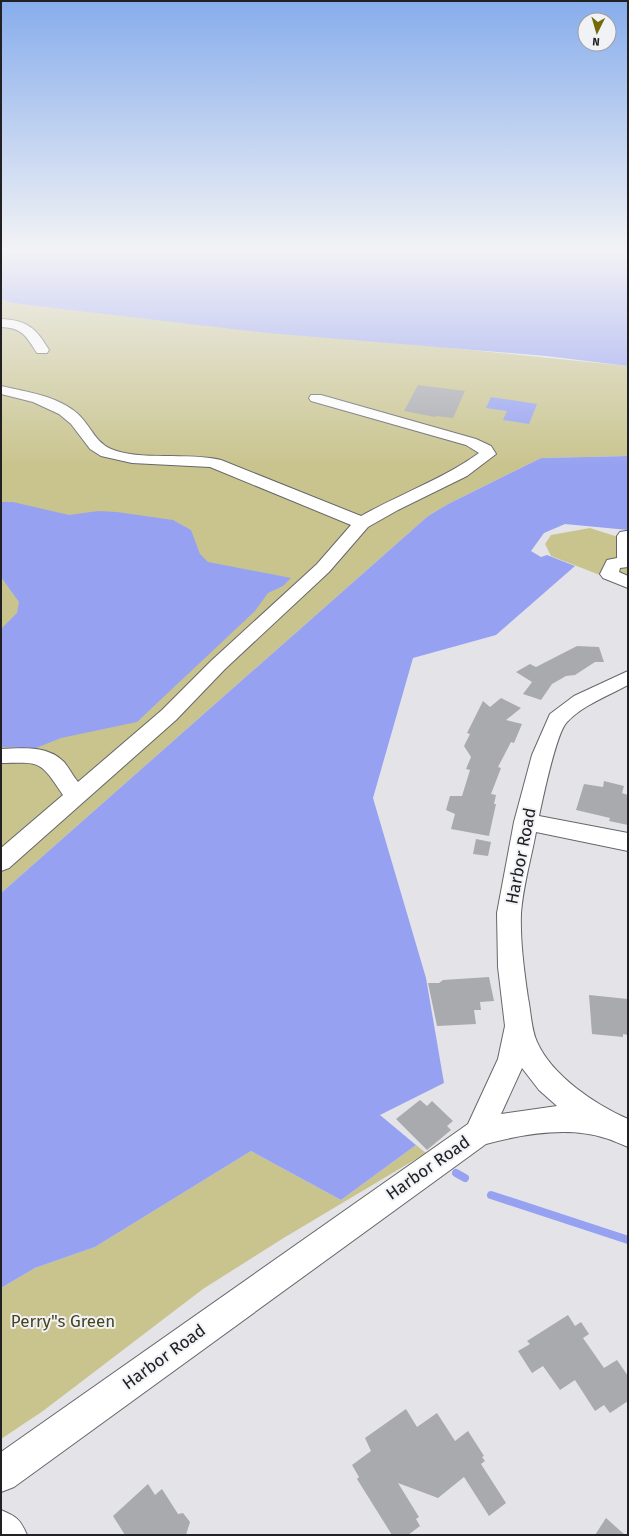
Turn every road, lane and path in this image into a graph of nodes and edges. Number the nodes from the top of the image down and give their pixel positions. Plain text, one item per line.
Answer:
1 (1, 323) edge
2 (42, 350) dead end
3 (1, 390) edge
4 (316, 398) dead end
5 (362, 522) junction
6 (626, 536) dead end
7 (628, 583) edge
8 (628, 677) edge
9 (1, 756) edge
10 (77, 797) junction
11 (526, 822) junction
12 (628, 842) edge
13 (1, 862) edge
14 (519, 1026) junction
15 (618, 1129) edge
16 (478, 1133) junction
17 (1, 1474) edge
18 (1, 1529) edge
19 (8, 1535) edge

1 - 2 street
3 - 5 street
4 - 5 street
5 - 10 street
6 - 7 street
8 - 11 street, Harbor Road
9 - 10 street
10 - 13 street
11 - 12 street
11 - 14 street, Harbor Road
14 - 15 street
14 - 16 street, Harbor Road
15 - 16 street
16 - 17 street, Harbor Road
18 - 19 street

